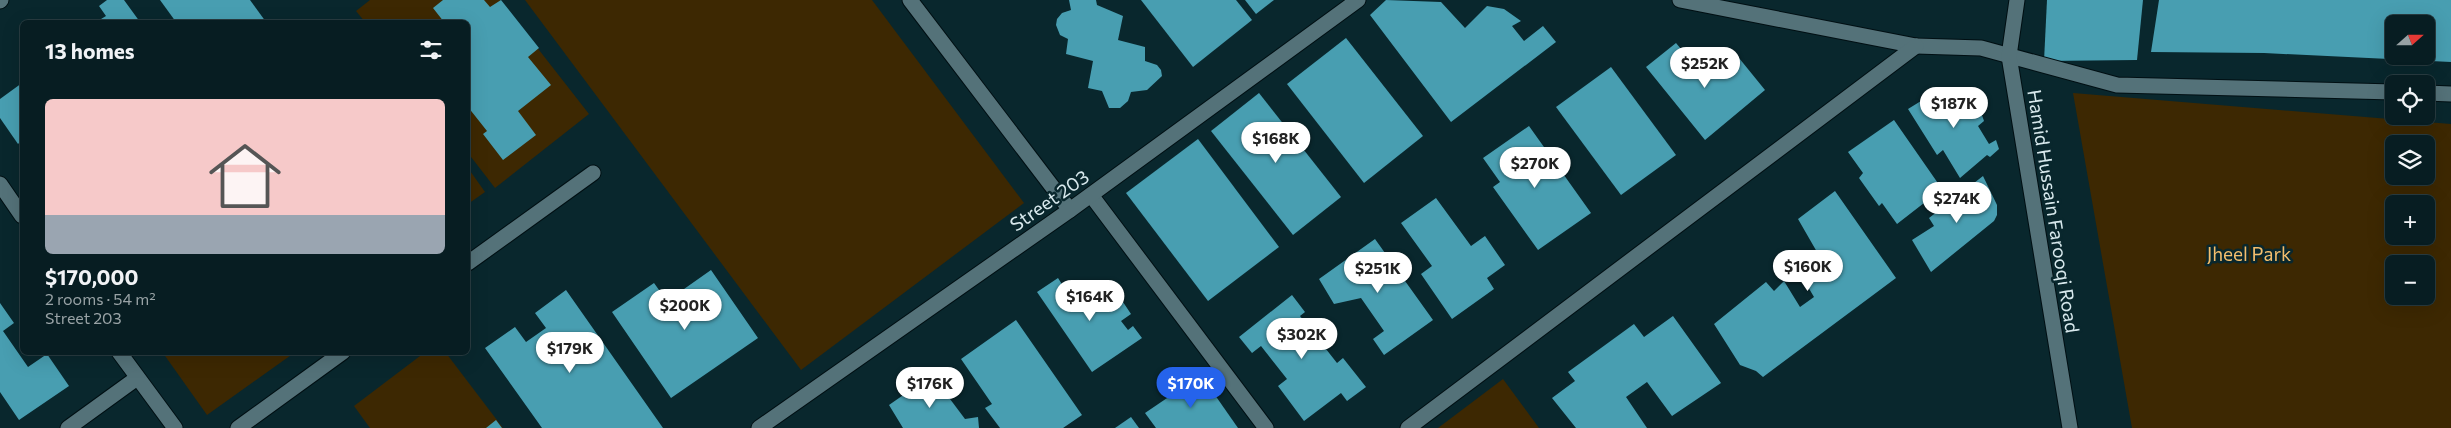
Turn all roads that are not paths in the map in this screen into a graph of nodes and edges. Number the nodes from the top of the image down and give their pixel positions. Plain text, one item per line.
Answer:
1 (910, 0) edge
2 (1358, 0) edge
3 (1680, 0) edge
4 (2017, 0) edge
5 (1916, 46) junction
6 (2008, 56) junction
7 (2385, 92) edge
8 (2435, 93) edge
9 (2451, 94) edge
10 (593, 173) dead end
11 (0, 184) edge
12 (1090, 195) junction
13 (1070, 210) junction
14 (20, 213) edge
15 (470, 262) edge
16 (121, 355) edge
17 (339, 355) edge
18 (137, 378) junction
19 (68, 428) edge
20 (175, 428) edge
21 (238, 428) edge
22 (760, 428) edge
23 (1266, 428) edge
24 (1408, 428) edge
25 (2070, 428) edge

1 - 13 street
2 - 12 street, Street 203
3 - 5 street
4 - 6 street, Hamid Hussain Farooqi Road
5 - 6 street
5 - 24 street
6 - 7 street
6 - 25 street, Hamid Hussain Farooqi Road
8 - 9 street
10 - 15 street
11 - 14 street
12 - 13 street, Street 203
12 - 23 street
13 - 22 street, Street 203
16 - 18 street
17 - 21 street
18 - 19 street
18 - 20 street

